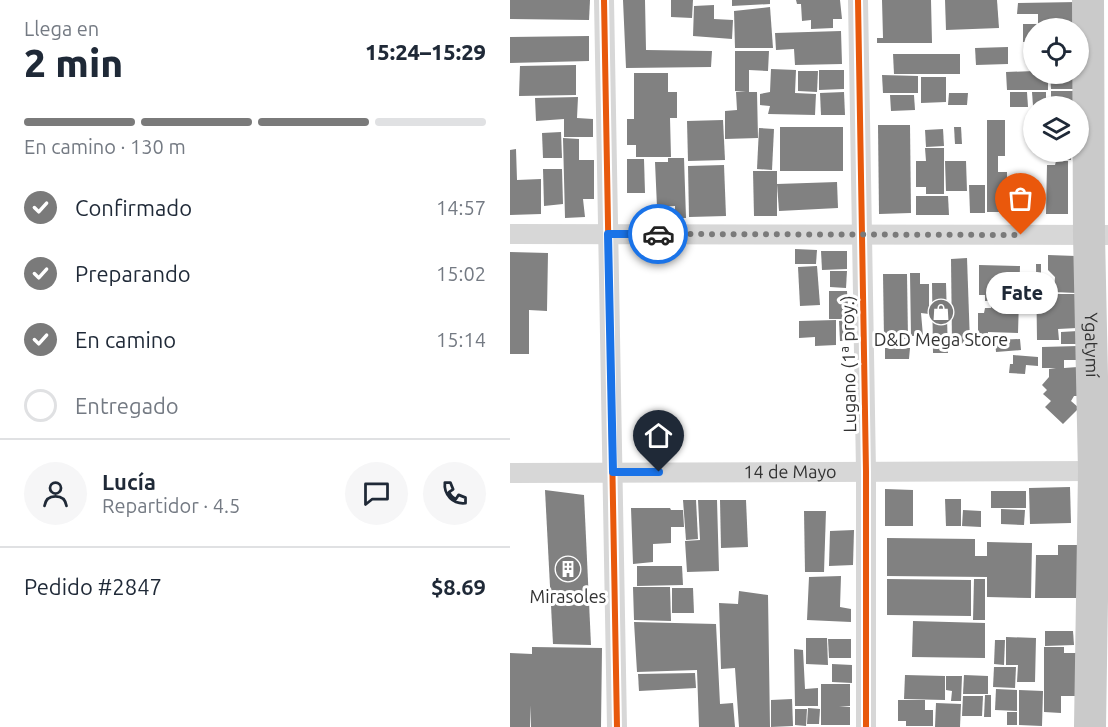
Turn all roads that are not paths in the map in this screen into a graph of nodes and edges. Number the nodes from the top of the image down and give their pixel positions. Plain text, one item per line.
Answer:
1 (604, 0) edge
2 (858, 0) edge
3 (1088, 0) edge
4 (510, 234) edge
5 (608, 234) junction
6 (862, 235) junction
7 (1098, 235) edge
8 (866, 471) junction
9 (1101, 471) edge
10 (613, 472) junction
11 (510, 473) edge
12 (617, 727) edge
13 (866, 727) edge
14 (1090, 727) edge

1 - 5 street
2 - 6 street, Lugano (1ª proy.)
3 - 7 main road, Ygatymí
4 - 5 street
5 - 6 street
5 - 10 street
6 - 7 street
6 - 8 street, Lugano (1ª proy.)
7 - 9 main road, Ygatymí
8 - 9 street, 14 de Mayo
8 - 10 street, 14 de Mayo
8 - 13 street, Lugano (1ª proy.)
9 - 14 main road, Ygatymí
10 - 11 street, 14 de Mayo
10 - 12 street

